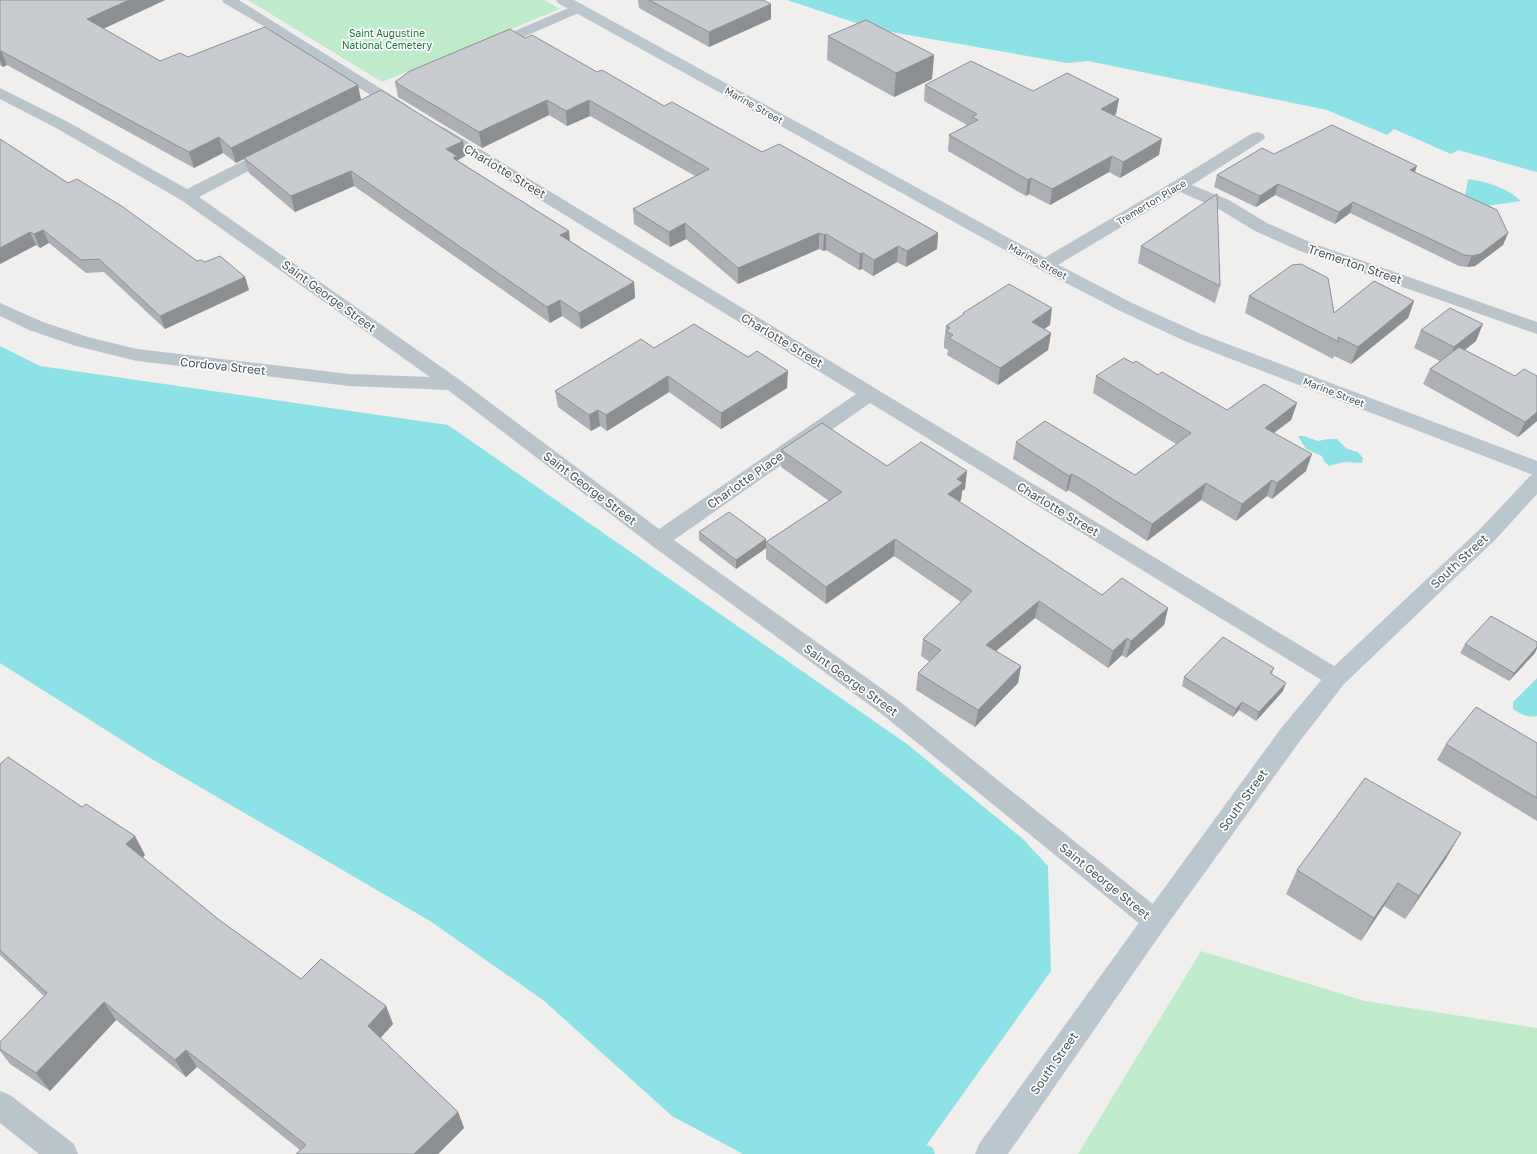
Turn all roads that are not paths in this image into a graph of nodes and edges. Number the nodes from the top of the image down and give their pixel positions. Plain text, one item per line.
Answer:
1 (229, 0) edge
2 (570, 4) edge
3 (478, 52) edge
4 (0, 93) edge
5 (1257, 137) dead end
6 (285, 146) edge
7 (1179, 186) junction
8 (187, 196) junction
9 (1045, 265) junction
10 (0, 309) edge
11 (1537, 328) edge
12 (453, 384) junction
13 (870, 394) junction
14 (1537, 469) edge
15 (1537, 481) edge
16 (659, 540) junction
17 (1336, 678) junction
18 (1155, 921) junction
19 (0, 1105) edge
20 (63, 1154) edge
21 (990, 1154) edge

1 - 13 street, Charlotte Street
2 - 3 street
2 - 9 street, Marine Street
4 - 8 street, Saint George Street
5 - 7 street, Tremerton Place
6 - 8 street
7 - 9 street, Tremerton Place
7 - 11 street, Tremerton Street
8 - 12 street, Saint George Street
9 - 14 street, Marine Street
10 - 12 street, Cordova Street
12 - 16 street, Saint George Street
13 - 16 street, Charlotte Place
13 - 17 street, Charlotte Street
15 - 17 street, South Street
16 - 18 street, Saint George Street
17 - 18 street, South Street
18 - 21 street, South Street
19 - 20 street

